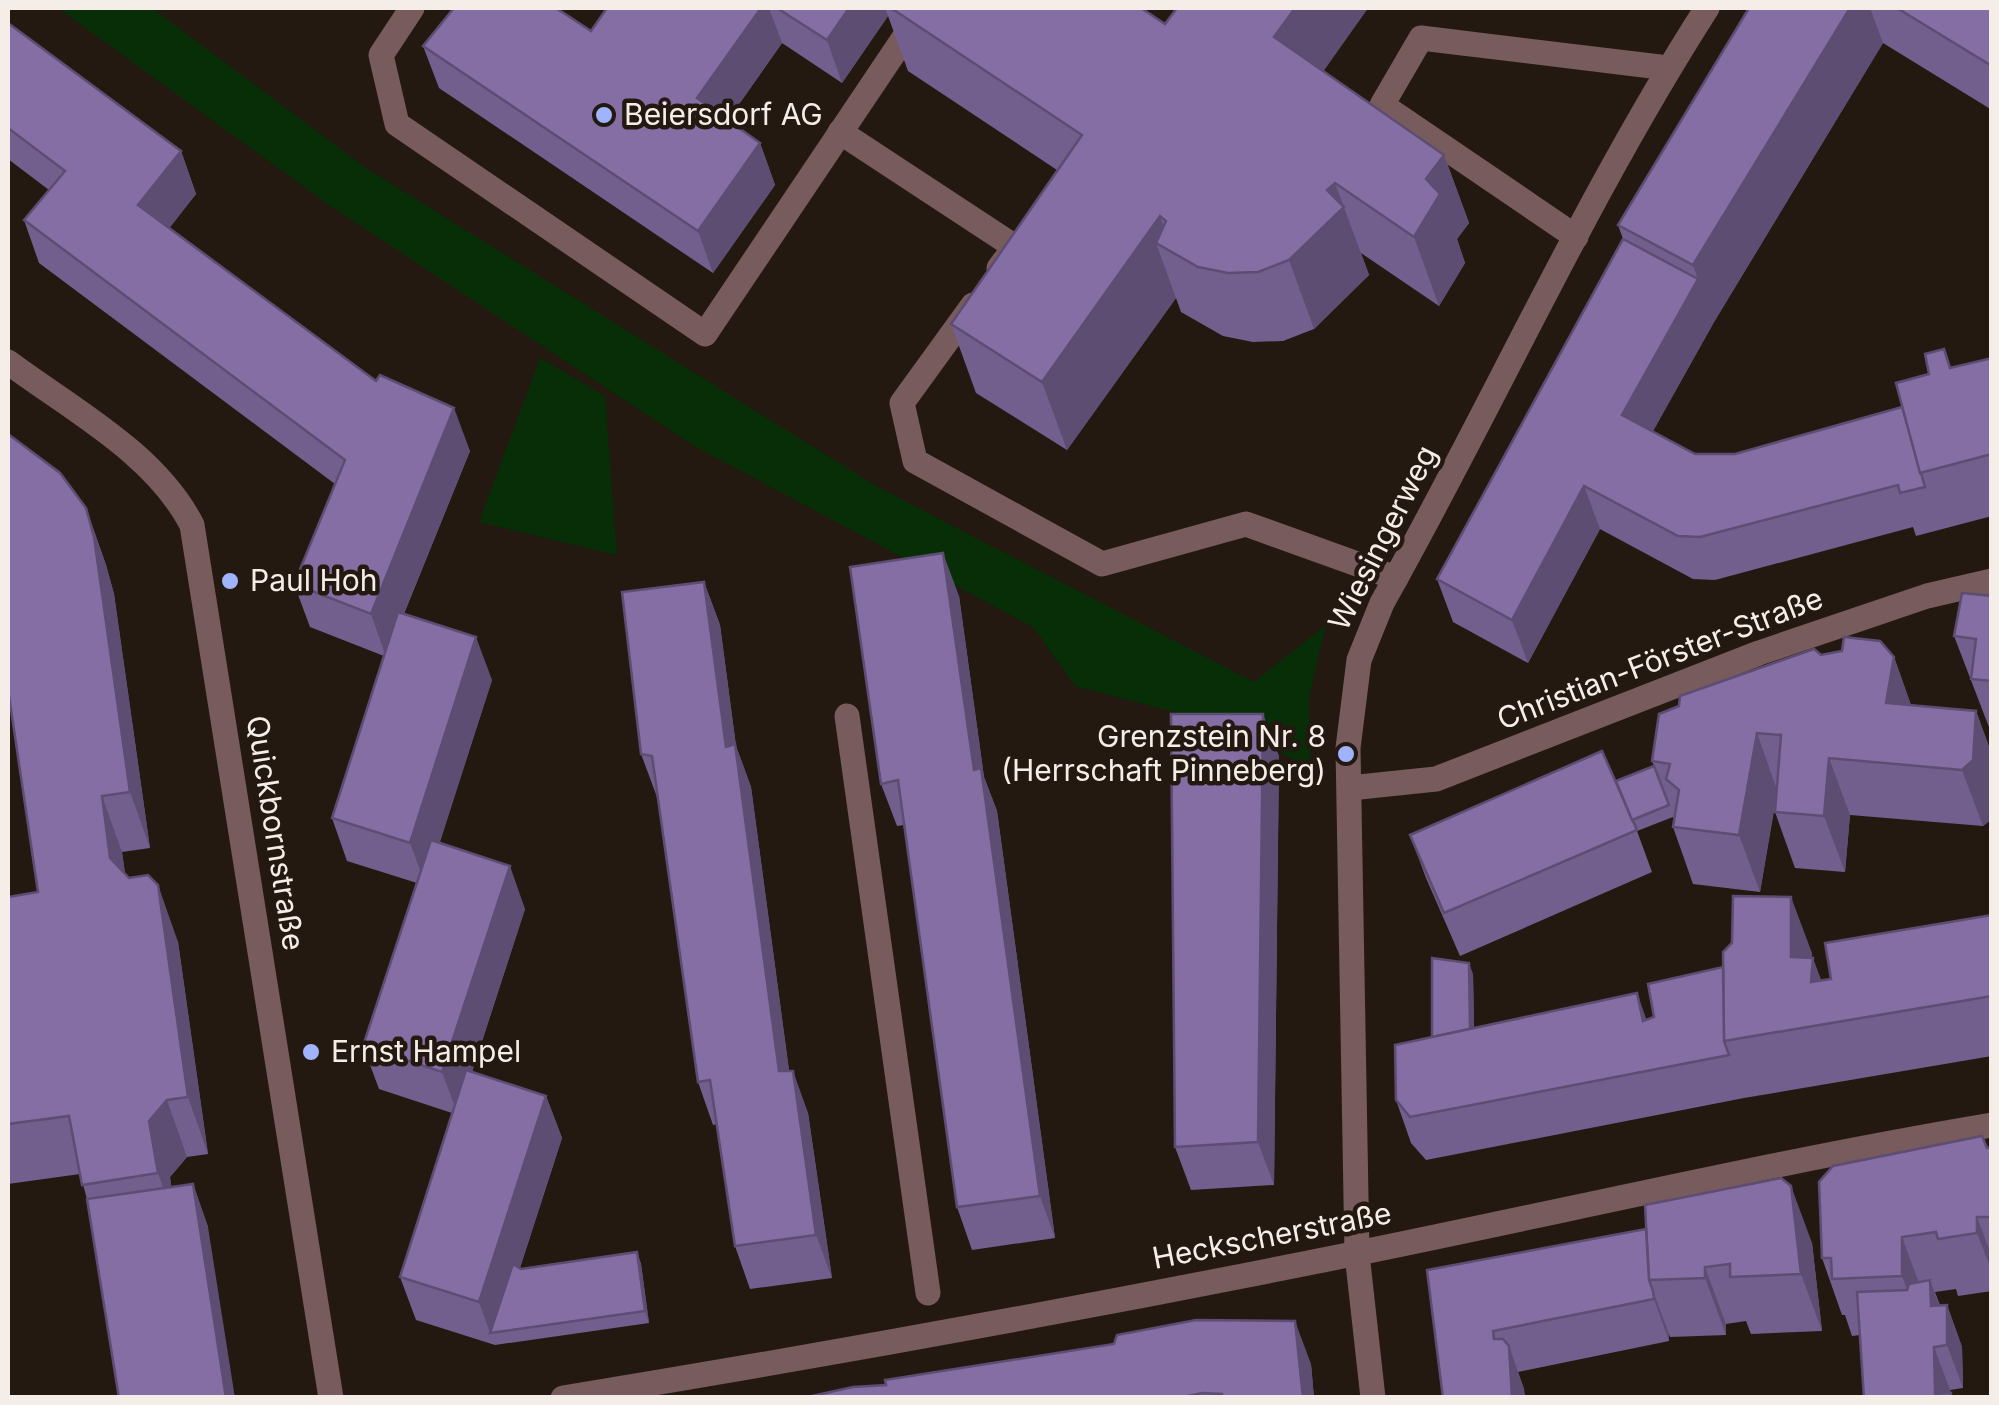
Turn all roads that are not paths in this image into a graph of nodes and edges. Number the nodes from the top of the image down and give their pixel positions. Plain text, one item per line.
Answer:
1 (412, 8) edge
2 (924, 8) edge
3 (1707, 8) edge
4 (1668, 68) junction
5 (840, 132) junction
6 (1576, 237) junction
7 (8, 362) edge
8 (1396, 578) junction
9 (1992, 581) edge
10 (846, 716) dead end
11 (1350, 788) junction
12 (1992, 1126) edge
13 (1357, 1254) junction
14 (928, 1293) dead end
15 (330, 1398) edge
16 (563, 1398) edge
17 (1373, 1398) edge

1 - 5 street
2 - 5 street
3 - 4 street, Wiesingerweg
4 - 6 street, Wiesingerweg
4 - 6 street
5 - 8 street
6 - 8 street, Wiesingerweg
7 - 15 street, Quickbornstraße
8 - 11 street, Wiesingerweg
9 - 11 street, Christian-Förster-Straße
10 - 14 street
11 - 13 street, Wiesingerweg
12 - 13 street, Heckscherstraße
13 - 16 street, Heckscherstraße
13 - 17 street, Wiesingerweg

